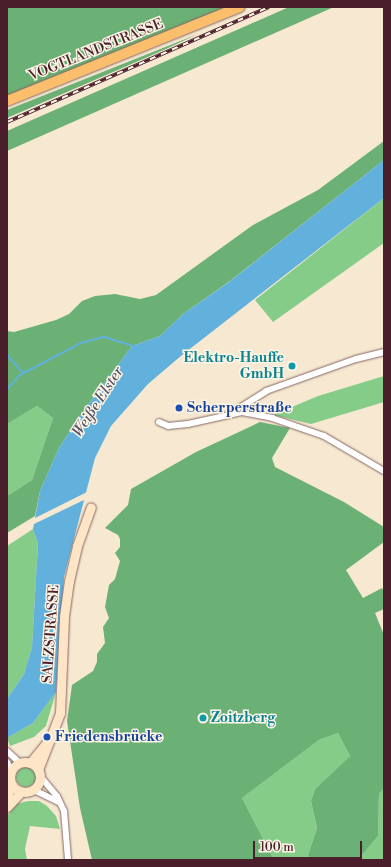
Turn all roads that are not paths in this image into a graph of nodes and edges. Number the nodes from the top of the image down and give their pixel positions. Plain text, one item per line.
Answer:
1 (240, 7) edge
2 (7, 101) edge
3 (384, 352) edge
4 (231, 413) junction
5 (159, 422) dead end
6 (384, 471) edge
7 (91, 507) dead end
8 (50, 740) junction
9 (9, 753) edge
10 (7, 762) edge
11 (20, 763) junction
12 (30, 763) junction
13 (11, 770) junction
14 (39, 773) junction
15 (12, 785) junction
16 (34, 790) junction
17 (20, 792) junction
18 (7, 796) edge
19 (59, 802) junction
20 (7, 807) edge
21 (68, 860) edge

1 - 2 main road, VOGTLANDSTRASSE
3 - 4 street
4 - 5 street
4 - 6 street
7 - 8 main road, SALZSTRASSE
8 - 12 main road, SALZSTRASSE
8 - 14 main road, SALZSTRASSE
9 - 11 street
10 - 13 street
11 - 12 main road
11 - 13 main road
12 - 14 main road
13 - 15 main road
14 - 16 main road
14 - 19 street
15 - 17 main road
15 - 18 main road
16 - 17 main road
16 - 19 street
17 - 20 main road
19 - 21 street

